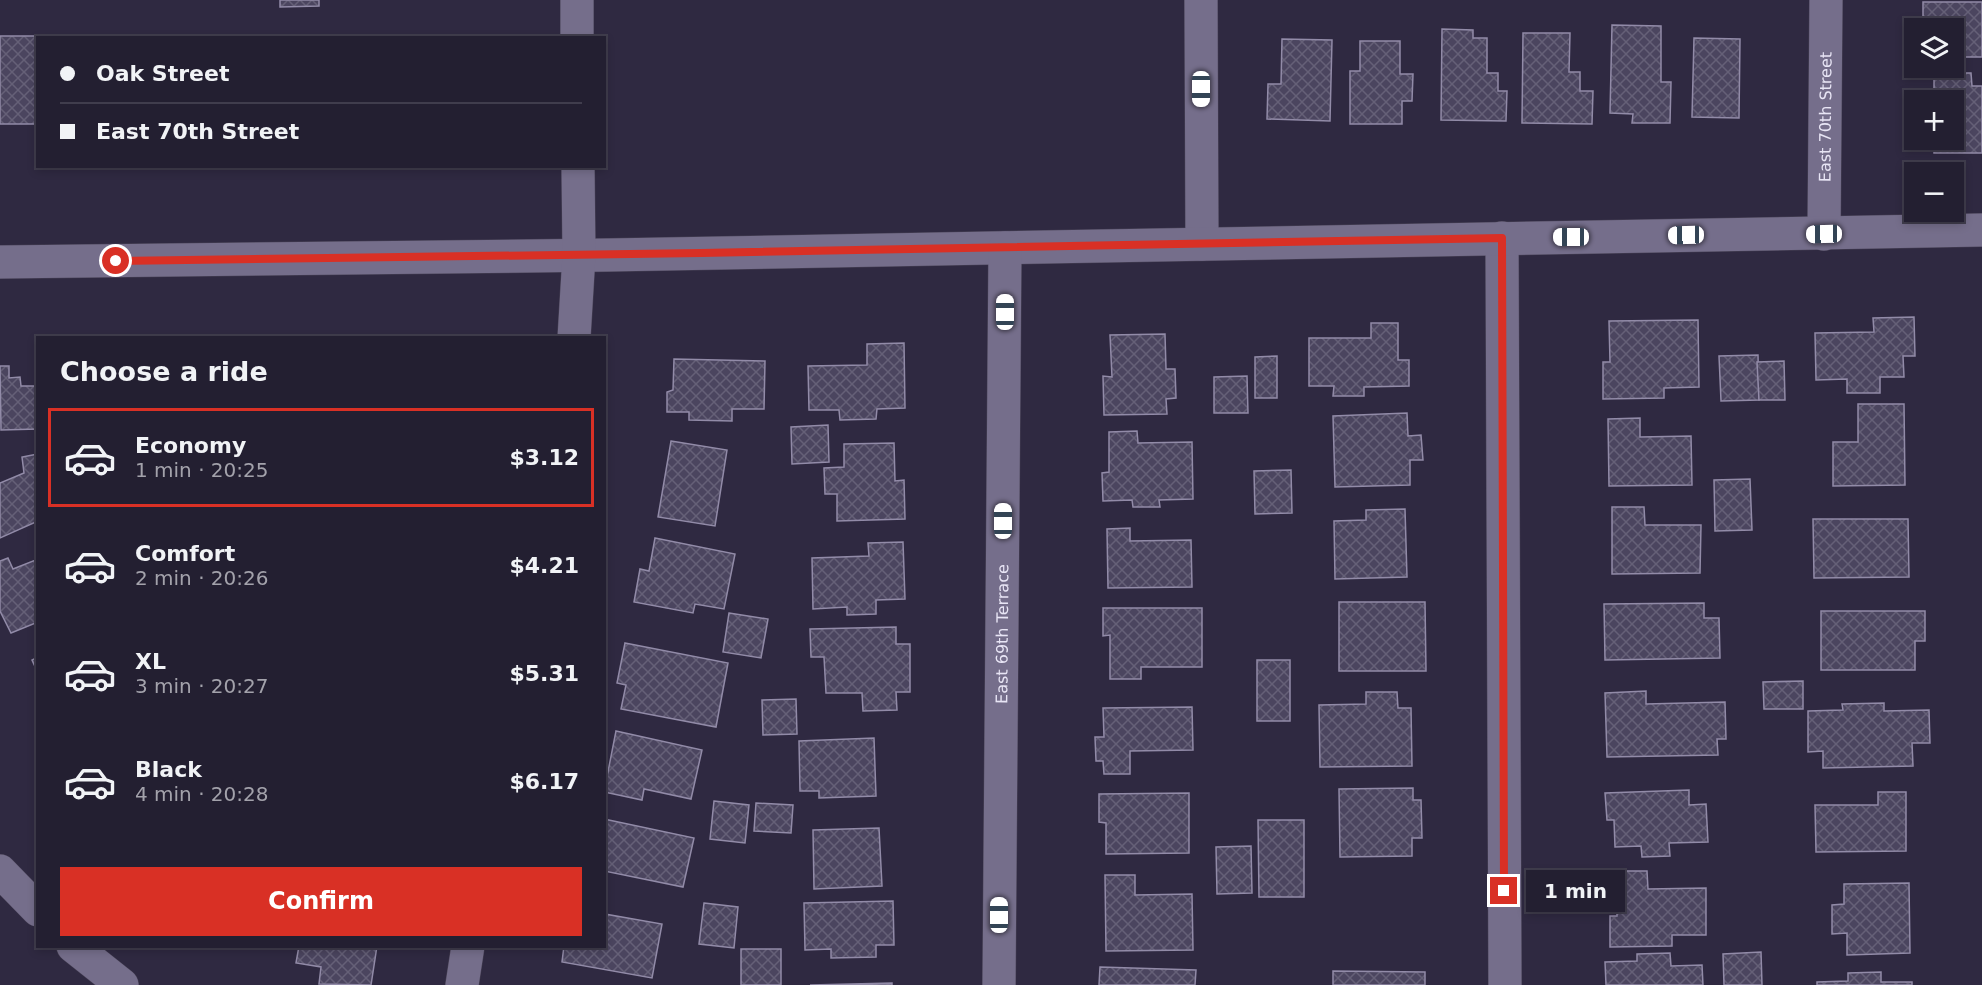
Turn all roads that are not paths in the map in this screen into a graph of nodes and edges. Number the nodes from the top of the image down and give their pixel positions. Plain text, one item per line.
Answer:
1 (577, 0) edge
2 (1201, 0) edge
3 (1826, 0) edge
4 (577, 36) edge
5 (579, 168) edge
6 (1982, 230) edge
7 (1824, 234) junction
8 (1502, 238) junction
9 (1202, 244) junction
10 (1005, 248) junction
11 (579, 255) junction
12 (0, 262) edge
13 (573, 336) edge
14 (0, 871) edge
15 (36, 908) edge
16 (76, 948) edge
17 (468, 948) edge
18 (122, 985) edge
19 (462, 985) edge
20 (999, 985) edge
21 (1505, 985) edge

1 - 4 street
2 - 9 street
3 - 7 street, East 70th Street
5 - 11 street
6 - 7 street
7 - 8 street
8 - 9 street
8 - 21 street
9 - 10 street
10 - 11 street
10 - 20 street, East 69th Terrace
11 - 12 street
11 - 13 street
14 - 15 street
16 - 18 street
17 - 19 street

